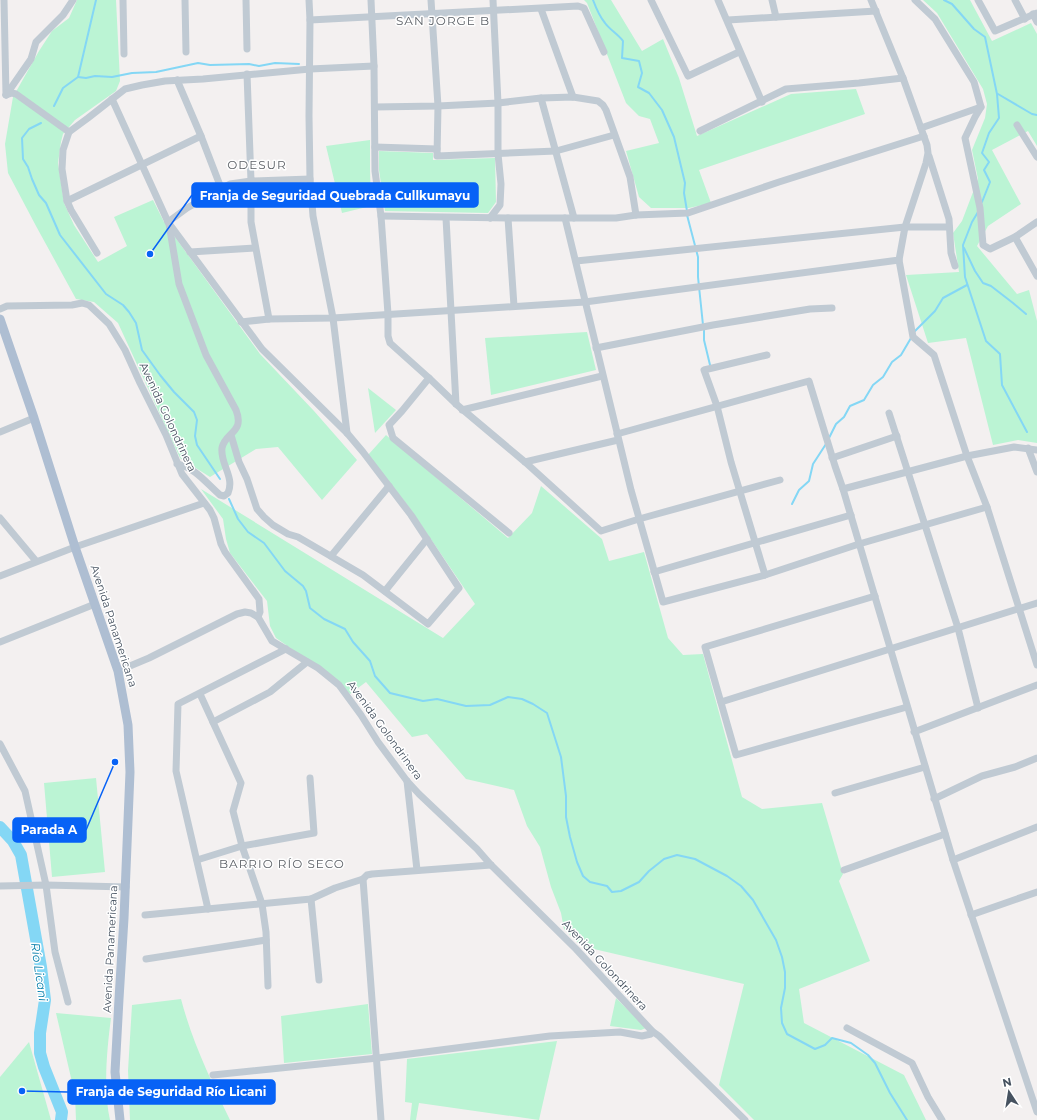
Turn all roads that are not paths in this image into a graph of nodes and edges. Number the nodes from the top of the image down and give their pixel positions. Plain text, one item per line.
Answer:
1 (4, 0) edge
2 (73, 0) edge
3 (123, 0) edge
4 (185, 0) edge
5 (246, 0) edge
6 (309, 0) edge
7 (371, 0) edge
8 (431, 0) edge
9 (493, 0) edge
10 (651, 0) edge
11 (718, 0) edge
12 (772, 0) edge
13 (871, 0) edge
14 (915, 0) edge
15 (978, 0) edge
16 (1015, 0) edge
17 (577, 3) edge
18 (541, 9) junction
19 (494, 11) junction
20 (876, 12) junction
21 (1035, 13) edge
22 (432, 14) junction
23 (371, 17) junction
24 (776, 17) junction
25 (1025, 19) junction
26 (310, 20) junction
27 (728, 20) junction
28 (1037, 22) edge
29 (247, 49) dead end
30 (186, 52) dead end
31 (604, 52) dead end
32 (739, 52) junction
33 (124, 54) dead end
34 (374, 66) junction
35 (310, 69) junction
36 (247, 74) junction
37 (903, 78) junction
38 (177, 80) junction
39 (6, 95) junction
40 (541, 98) junction
41 (573, 98) junction
42 (112, 99) junction
43 (762, 102) junction
44 (498, 103) junction
45 (438, 106) junction
46 (375, 107) junction
47 (981, 107) junction
48 (1017, 125) dead end
49 (920, 128) junction
50 (700, 131) dead end
51 (69, 132) junction
52 (614, 135) junction
53 (201, 136) junction
54 (924, 136) junction
55 (375, 147) junction
56 (437, 148) junction
57 (556, 151) junction
58 (498, 154) junction
59 (928, 154) junction
60 (1037, 157) edge
61 (142, 165) junction
62 (310, 179) junction
63 (251, 181) junction
64 (221, 188) junction
65 (67, 201) junction
66 (636, 215) junction
67 (381, 216) junction
68 (446, 218) junction
69 (490, 218) junction
70 (508, 218) junction
71 (565, 218) junction
72 (574, 218) junction
73 (168, 222) junction
74 (1037, 222) edge
75 (905, 227) junction
76 (949, 228) junction
77 (1014, 237) junction
78 (255, 248) junction
79 (190, 252) junction
80 (97, 253) dead end
81 (899, 260) junction
82 (576, 261) junction
83 (954, 266) dead end
84 (1037, 276) edge
85 (585, 302) junction
86 (514, 306) junction
87 (832, 308) dead end
88 (0, 309) edge
89 (450, 310) junction
90 (388, 314) junction
91 (333, 318) junction
92 (0, 319) edge
93 (269, 319) junction
94 (241, 322) junction
95 (596, 348) junction
96 (767, 355) dead end
97 (602, 376) junction
98 (429, 378) junction
99 (456, 404) junction
100 (717, 406) junction
101 (462, 410) junction
102 (889, 413) dead end
103 (34, 418) junction
104 (0, 432) edge
105 (347, 433) junction
106 (231, 435) junction
107 (897, 436) junction
108 (618, 437) junction
109 (1028, 448) junction
110 (1037, 450) edge
111 (967, 456) junction
112 (832, 458) junction
113 (525, 462) junction
114 (177, 464) junction
115 (909, 472) junction
116 (1037, 472) edge
117 (780, 480) dead end
118 (388, 486) junction
119 (843, 489) junction
120 (740, 490) junction
121 (204, 503) junction
122 (987, 507) junction
123 (851, 515) junction
124 (0, 518) edge
125 (639, 519) junction
126 (925, 525) junction
127 (509, 533) dead end
128 (427, 539) junction
129 (756, 543) junction
130 (859, 544) junction
131 (76, 547) junction
132 (331, 556) junction
133 (36, 561) junction
134 (654, 572) junction
135 (765, 574) junction
136 (0, 576) edge
137 (385, 590) junction
138 (875, 596) junction
139 (1037, 603) edge
140 (95, 604) junction
141 (1020, 609) junction
142 (258, 617) junction
143 (958, 628) junction
144 (0, 642) edge
145 (286, 649) junction
146 (891, 649) junction
147 (307, 662) junction
148 (1037, 665) edge
149 (118, 671) junction
150 (1037, 685) edge
151 (200, 694) junction
152 (721, 702) junction
153 (907, 707) junction
154 (978, 708) junction
155 (213, 722) junction
156 (914, 732) junction
157 (0, 744) edge
158 (1037, 758) edge
159 (924, 767) junction
160 (310, 778) dead end
161 (407, 781) junction
162 (836, 793) dead end
163 (934, 799) junction
164 (1037, 827) edge
165 (945, 834) junction
166 (242, 846) junction
167 (197, 860) junction
168 (953, 860) junction
169 (491, 865) junction
170 (417, 870) junction
171 (844, 870) dead end
172 (363, 879) junction
173 (46, 885) junction
174 (0, 886) edge
175 (126, 887) junction
176 (1037, 892) edge
177 (311, 899) junction
178 (262, 904) junction
179 (208, 909) junction
180 (145, 915) dead end
181 (971, 915) junction
182 (266, 940) junction
183 (146, 959) dead end
184 (319, 980) dead end
185 (268, 986) dead end
186 (68, 1002) dead end
187 (847, 1028) dead end
188 (652, 1031) junction
189 (378, 1058) junction
190 (213, 1075) dead end
191 (1037, 1112) edge
192 (120, 1120) edge
193 (381, 1120) edge
194 (745, 1120) edge
195 (942, 1120) edge

1 - 39 street
2 - 39 street
3 - 33 street
4 - 30 street
5 - 29 street
6 - 26 street
7 - 23 street
8 - 22 street
9 - 19 street
10 - 32 street
11 - 27 street
12 - 24 street
13 - 20 street
14 - 47 street
15 - 25 street
16 - 25 street
17 - 18 street
17 - 31 street
18 - 19 street
18 - 41 street
19 - 22 street
19 - 44 street
20 - 24 street
20 - 37 street
21 - 25 street
21 - 28 street
22 - 23 street
22 - 45 street
23 - 26 street
23 - 34 street
24 - 27 street
26 - 35 street
27 - 32 street
32 - 43 street
34 - 35 street
34 - 46 street
35 - 36 street
35 - 62 street
36 - 38 street
36 - 63 street
37 - 43 street
37 - 49 street
38 - 42 street
38 - 53 street
39 - 51 street
40 - 41 street
40 - 44 street
40 - 57 street
41 - 52 street
42 - 51 street
42 - 61 street
43 - 50 street
44 - 45 street
44 - 58 street
45 - 46 street
45 - 56 street
46 - 55 street
47 - 49 street
47 - 77 street
48 - 60 street
49 - 54 street
51 - 65 street
52 - 57 street
52 - 66 street
53 - 61 street
53 - 64 street
54 - 59 street
54 - 66 street
55 - 56 street
55 - 67 street
56 - 58 street
57 - 58 street
57 - 72 street
58 - 69 street
59 - 75 street
59 - 76 street
61 - 65 street
61 - 73 street
62 - 63 street
62 - 91 street
63 - 64 street
63 - 78 street
64 - 73 street
65 - 80 street
66 - 72 street
67 - 68 street
67 - 90 street
68 - 69 street
68 - 89 street
69 - 70 street
70 - 71 street
70 - 86 street
71 - 72 street
71 - 82 street
73 - 79 street
73 - 106 street
74 - 77 street
75 - 76 street
75 - 81 street
75 - 82 street
76 - 83 street
77 - 84 street
78 - 79 street
78 - 93 street
79 - 94 street
81 - 85 street
81 - 111 street
82 - 85 street
85 - 86 street
85 - 95 street
86 - 89 street
87 - 95 street
88 - 114 street, Avenida Golondrinera
89 - 90 street
89 - 99 street
90 - 91 street
90 - 98 street
91 - 93 street
91 - 105 street
92 - 103 main road, Avenida Panamericana
93 - 94 street
94 - 105 street
95 - 97 street
96 - 100 street
97 - 101 street
97 - 108 street
98 - 99 street
98 - 127 street
99 - 101 street
100 - 108 street
100 - 112 street
100 - 120 street
101 - 113 street
102 - 107 street
103 - 104 street
103 - 131 main road, Avenida Panamericana
105 - 118 street
106 - 114 street
106 - 132 street
107 - 112 street
107 - 115 street
108 - 113 street
108 - 125 street
109 - 110 street
109 - 111 street
109 - 116 street
111 - 115 street
111 - 122 street
112 - 119 street
113 - 125 street
114 - 121 street, Avenida Golondrinera
115 - 119 street
115 - 126 street
117 - 120 street
118 - 128 street
118 - 132 street
119 - 123 street
120 - 125 street
120 - 129 street
121 - 131 street
121 - 142 street, Avenida Golondrinera
122 - 126 street
122 - 141 street
123 - 129 street
123 - 130 street
124 - 133 street
125 - 134 street
126 - 130 street
126 - 143 street
128 - 137 street
128 - 137 street
129 - 134 street
129 - 135 street
130 - 135 street
130 - 138 street
131 - 133 street
131 - 140 main road, Avenida Panamericana
132 - 137 street
133 - 136 street
134 - 135 street
138 - 146 street
138 - 152 street
139 - 141 street
140 - 144 street
140 - 149 main road, Avenida Panamericana
141 - 143 street
141 - 148 street
142 - 145 street, Avenida Golondrinera
142 - 149 street
143 - 146 street
143 - 154 street
145 - 147 street, Avenida Golondrinera
145 - 151 street
146 - 152 street
146 - 153 street
147 - 155 street
147 - 161 street, Avenida Golondrinera
149 - 175 main road, Avenida Panamericana
150 - 154 street
151 - 155 street
151 - 167 street
152 - 153 street
153 - 156 street
154 - 156 street
155 - 166 street
156 - 159 street
157 - 173 street
158 - 163 street
159 - 162 street
159 - 163 street
160 - 166 street
161 - 169 street, Avenida Golondrinera
161 - 170 street
163 - 165 street
164 - 168 street
165 - 168 street
165 - 171 street
166 - 167 street
166 - 178 street
167 - 179 street
168 - 181 street
169 - 170 street
169 - 188 street, Avenida Golondrinera
170 - 172 street
172 - 177 street
172 - 189 street
173 - 174 street
173 - 175 street
173 - 186 street
175 - 192 main road, Avenida Panamericana
176 - 181 street
177 - 178 street
177 - 184 street
178 - 179 street
178 - 182 street
179 - 180 street
181 - 191 street
182 - 183 street
182 - 185 street
187 - 195 street
188 - 189 street
188 - 194 street, Avenida Golondrinera
189 - 190 street
189 - 193 street

